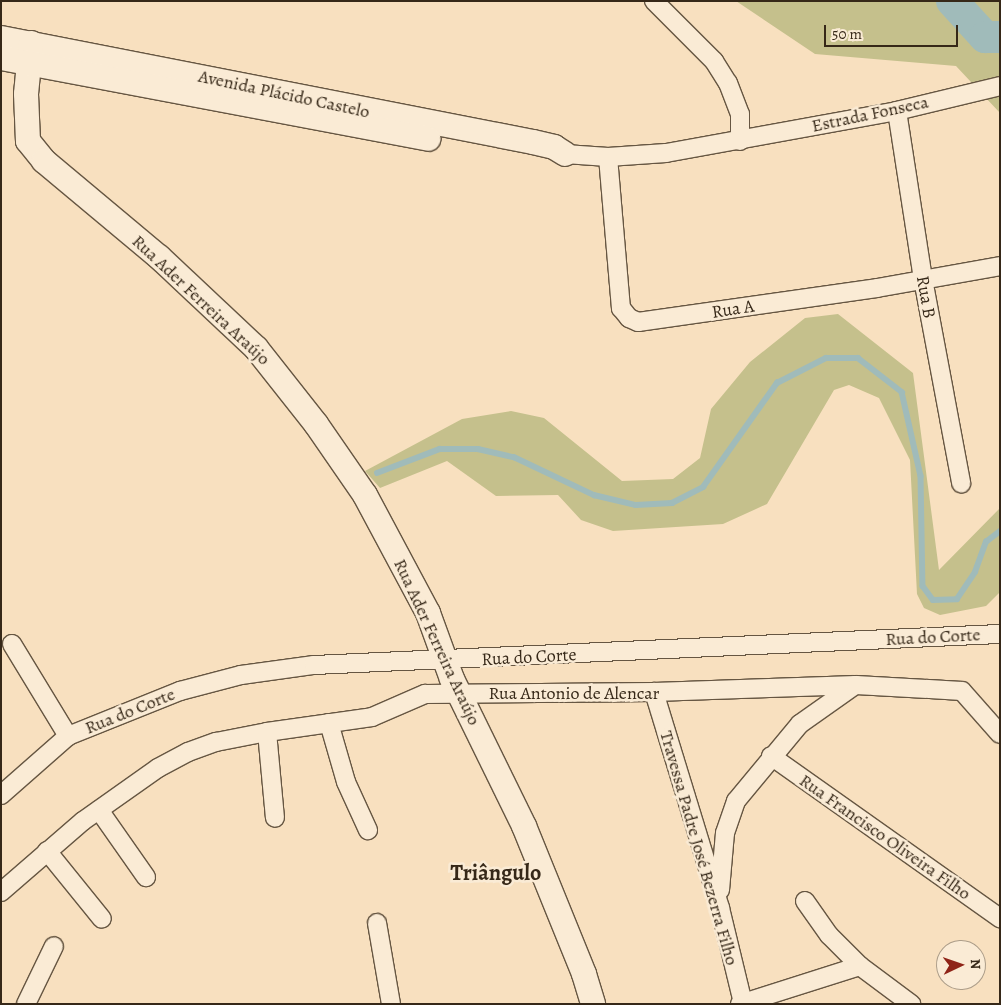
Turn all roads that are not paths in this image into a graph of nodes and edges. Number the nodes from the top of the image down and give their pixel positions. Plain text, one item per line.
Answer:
1 (654, 1) edge
2 (1, 38) edge
3 (31, 53) junction
4 (1, 58) edge
5 (1000, 86) edge
6 (897, 110) junction
7 (740, 141) junction
8 (565, 154) joint
9 (608, 157) junction
10 (1000, 266) edge
11 (923, 280) junction
12 (961, 483) dead end
13 (1000, 634) edge
14 (12, 644) dead end
15 (446, 661) junction
16 (856, 685) junction
17 (654, 692) junction
18 (460, 694) junction
19 (329, 723) junction
20 (267, 732) junction
21 (1000, 734) edge
22 (68, 736) junction
23 (771, 756) junction
24 (1, 795) edge
25 (99, 810) junction
26 (275, 818) dead end
27 (368, 830) dead end
28 (47, 850) junction
29 (146, 877) dead end
30 (1, 892) edge
31 (805, 901) dead end
32 (720, 908) junction
33 (1000, 918) edge
34 (102, 919) dead end
35 (377, 922) dead end
36 (54, 946) dead end
37 (860, 966) junction
38 (742, 1003) edge
39 (26, 1004) edge
40 (391, 1004) edge
41 (593, 1004) edge
42 (911, 1004) edge

1 - 7 street
2 - 3 street, Avenida Plácido Castelo
3 - 4 street, Avenida Plácido Castelo
3 - 8 street, Avenida Plácido Castelo
3 - 15 street, Rua Ader Ferreira Araújo
5 - 6 street, Estrada Fonseca
6 - 7 street, Estrada Fonseca
6 - 11 street, Rua B
7 - 9 street, Avenida Plácido Castelo
8 - 9 street, Avenida Plácido Castelo
9 - 11 street, Rua A
10 - 11 street, Rua A
11 - 12 street, Rua B
13 - 15 street, Rua do Corte
14 - 22 street
15 - 18 street, Rua Ader Ferreira Araújo
15 - 22 street, Rua do Corte
16 - 17 street, Rua Antonio de Alencar
16 - 21 street, Rua Antonio de Alencar
16 - 23 street
17 - 18 street, Rua Antonio de Alencar
17 - 32 street, Travessa Padre José Bezerra Filho
18 - 19 street, Rua Antonio de Alencar
18 - 41 street, Rua Ader Ferreira Araújo
19 - 20 street, Rua Antonio de Alencar
19 - 27 street
20 - 25 street, Rua Antonio de Alencar
20 - 26 street
22 - 24 street, Rua do Corte
23 - 32 street
23 - 33 street, Rua Francisco Oliveira Filho
25 - 28 street, Rua Antonio de Alencar
25 - 29 street
28 - 30 street, Rua Antonio de Alencar
28 - 34 street
31 - 37 street
32 - 38 street, Travessa Padre José Bezerra Filho
35 - 40 street
36 - 39 street
37 - 38 street
37 - 42 street

